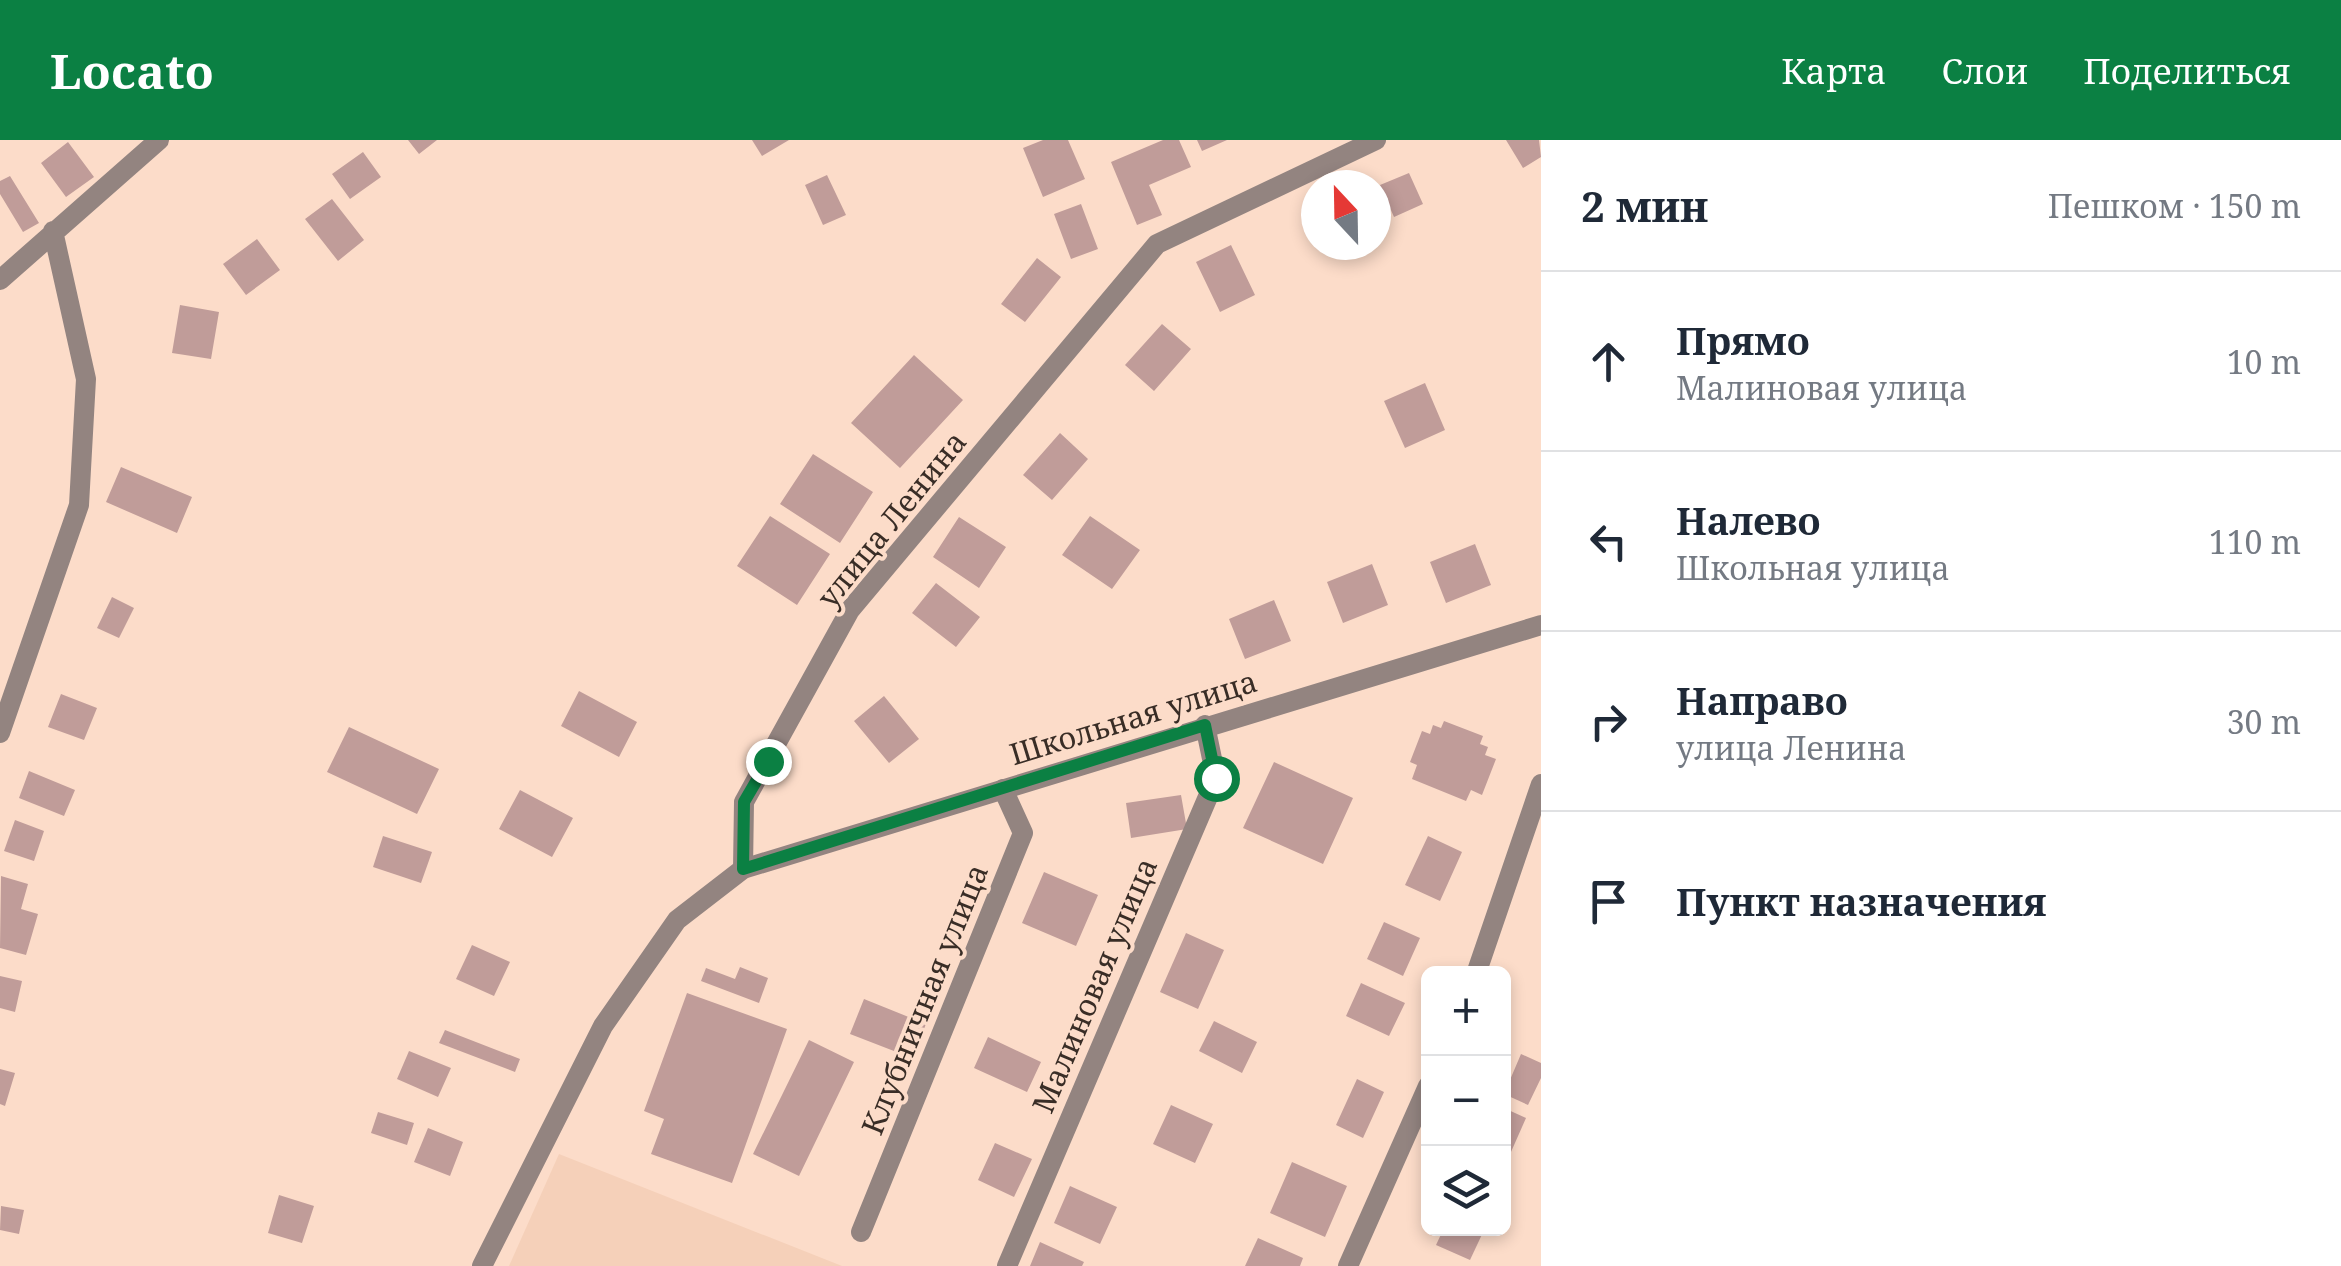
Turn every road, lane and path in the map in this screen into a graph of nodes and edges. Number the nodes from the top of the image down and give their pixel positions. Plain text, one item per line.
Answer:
1 (160, 140) edge
2 (1329, 140) edge
3 (1376, 140) edge
4 (1341, 159) junction
5 (53, 231) junction
6 (0, 280) edge
7 (1541, 625) edge
8 (1205, 725) junction
9 (0, 733) edge
10 (1541, 784) edge
11 (1003, 789) junction
12 (743, 869) junction
13 (1479, 966) edge
14 (1421, 1102) edge
15 (862, 1232) dead end
16 (482, 1266) edge
17 (1007, 1266) edge
18 (1348, 1266) edge

1 - 5 street
2 - 4 street
3 - 4 street, улица Ленина
4 - 12 street, улица Ленина
5 - 6 street
5 - 9 street
7 - 8 street, Школьная улица
8 - 11 street, Школьная улица
8 - 17 street, Малиновая улица
10 - 13 street
11 - 12 street, Школьная улица
11 - 15 street, Клубничная улица
12 - 16 street
14 - 18 street

